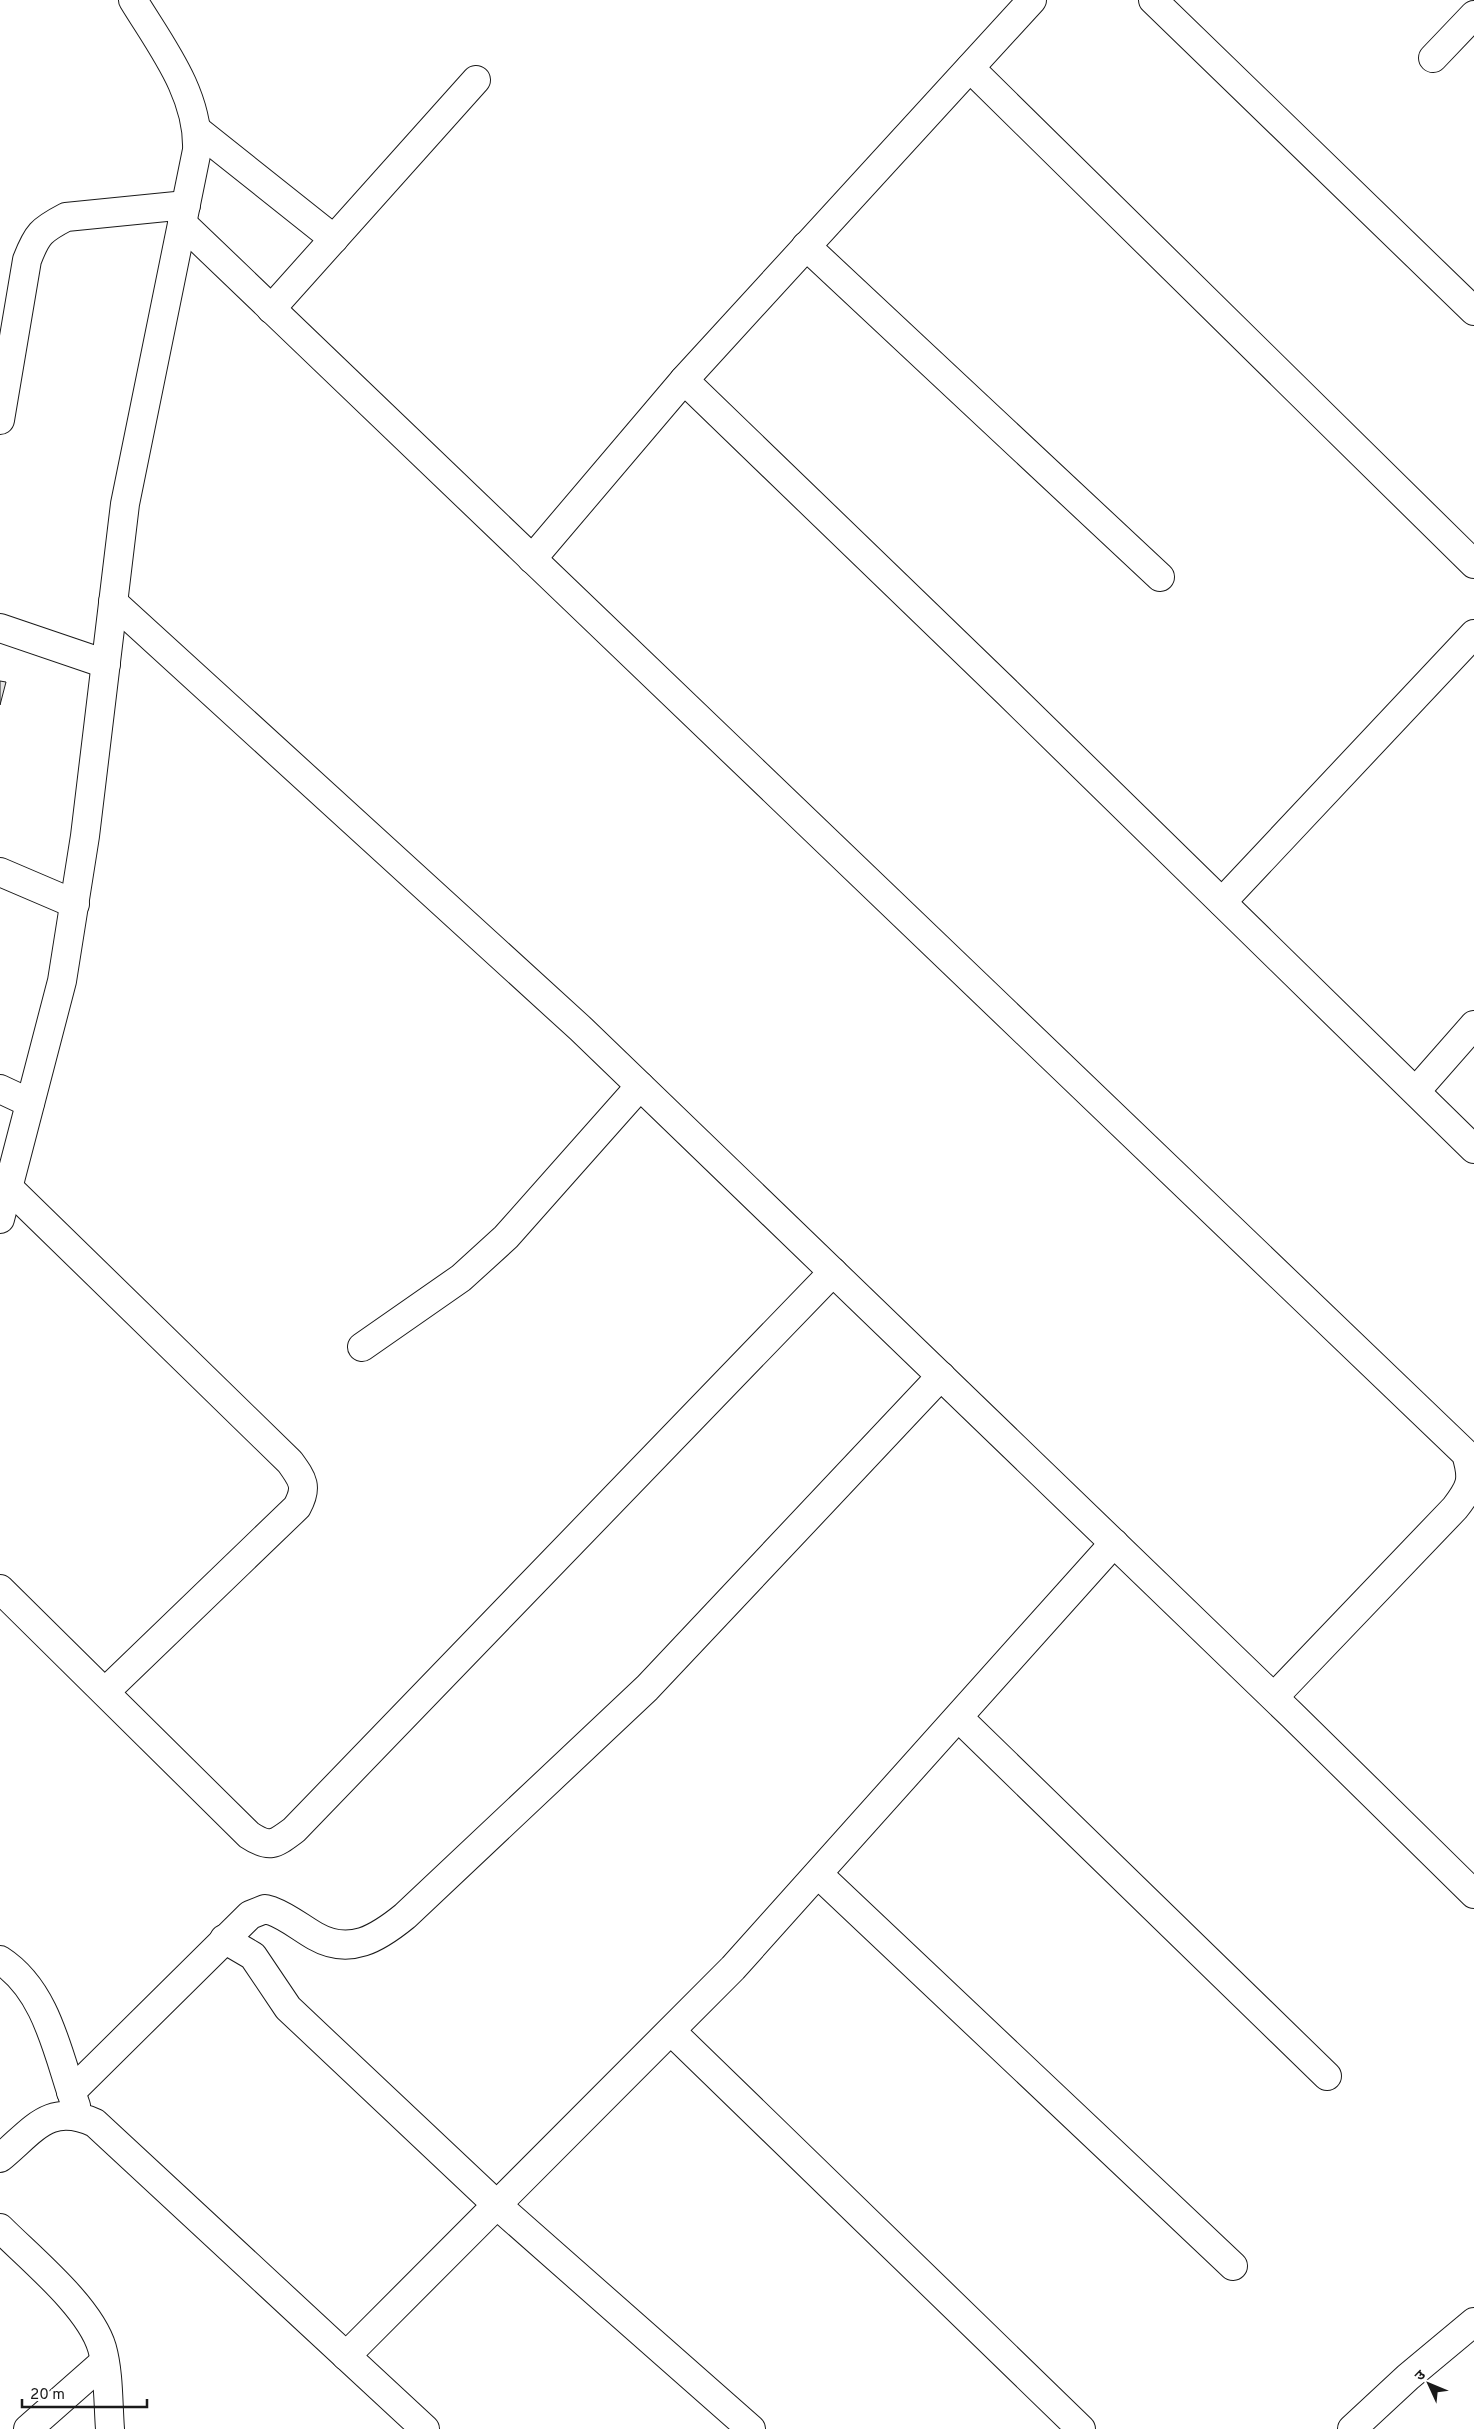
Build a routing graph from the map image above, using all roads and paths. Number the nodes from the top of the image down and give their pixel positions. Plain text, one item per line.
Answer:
1 (134, 0) edge
2 (1032, 0) edge
3 (1153, 0) edge
4 (1474, 15) edge
5 (1433, 58) dead end
6 (970, 68) junction
7 (476, 80) dead end
8 (198, 130) junction
9 (184, 214) junction
10 (334, 239) junction
11 (806, 246) junction
12 (272, 309) junction
13 (1474, 311) edge
14 (684, 380) junction
15 (0, 420) edge
16 (532, 559) junction
17 (1474, 564) edge
18 (1160, 577) dead end
19 (113, 602) junction
20 (0, 628) edge
21 (1474, 634) edge
22 (106, 664) junction
23 (0, 872) edge
24 (1222, 902) junction
25 (75, 904) junction
26 (1474, 1025) edge
27 (640, 1086) junction
28 (0, 1089) edge
29 (1416, 1091) junction
30 (30, 1103) junction
31 (1474, 1148) edge
32 (8, 1187) junction
33 (0, 1219) edge
34 (833, 1272) junction
35 (362, 1347) dead end
36 (940, 1376) junction
37 (1114, 1543) junction
38 (0, 1589) edge
39 (105, 1692) junction
40 (1274, 1697) junction
41 (959, 1718) junction
42 (818, 1874) junction
43 (1474, 1894) edge
44 (224, 1939) junction
45 (0, 1960) edge
46 (671, 2031) junction
47 (1327, 2076) dead end
48 (76, 2104) junction
49 (0, 2158) edge
50 (497, 2205) junction
51 (0, 2228) edge
52 (1233, 2266) dead end
53 (1474, 2322) edge
54 (346, 2356) junction
55 (104, 2362) junction
56 (28, 2429) edge
57 (110, 2429) edge
58 (425, 2429) edge
59 (751, 2429) edge
60 (1081, 2429) edge
61 (1352, 2429) edge

1 - 8 street
2 - 6 street
3 - 13 street
4 - 5 street
6 - 11 street
6 - 17 street
7 - 10 street
8 - 9 street
8 - 10 street
9 - 12 street
9 - 15 street
9 - 19 street
10 - 12 street
11 - 14 street
11 - 18 street
12 - 16 street
14 - 16 street
14 - 24 street
16 - 40 street
19 - 22 street
19 - 27 street
20 - 22 street
21 - 24 street
22 - 25 street
23 - 25 street
24 - 29 street
25 - 30 street
26 - 29 street
27 - 34 street
27 - 35 street
28 - 30 street
29 - 31 street
30 - 32 street
32 - 33 street
32 - 39 street
34 - 36 street
34 - 39 street
36 - 37 street
36 - 44 street
37 - 40 street
37 - 41 street
38 - 39 street
40 - 43 street
41 - 42 street
41 - 47 street
42 - 46 street
42 - 52 street
44 - 48 street
44 - 50 street
45 - 48 street
46 - 50 street
46 - 60 street
48 - 49 street
48 - 54 street
50 - 54 street
50 - 59 street
51 - 55 street
53 - 61 street
54 - 58 street
55 - 56 street
55 - 57 street

